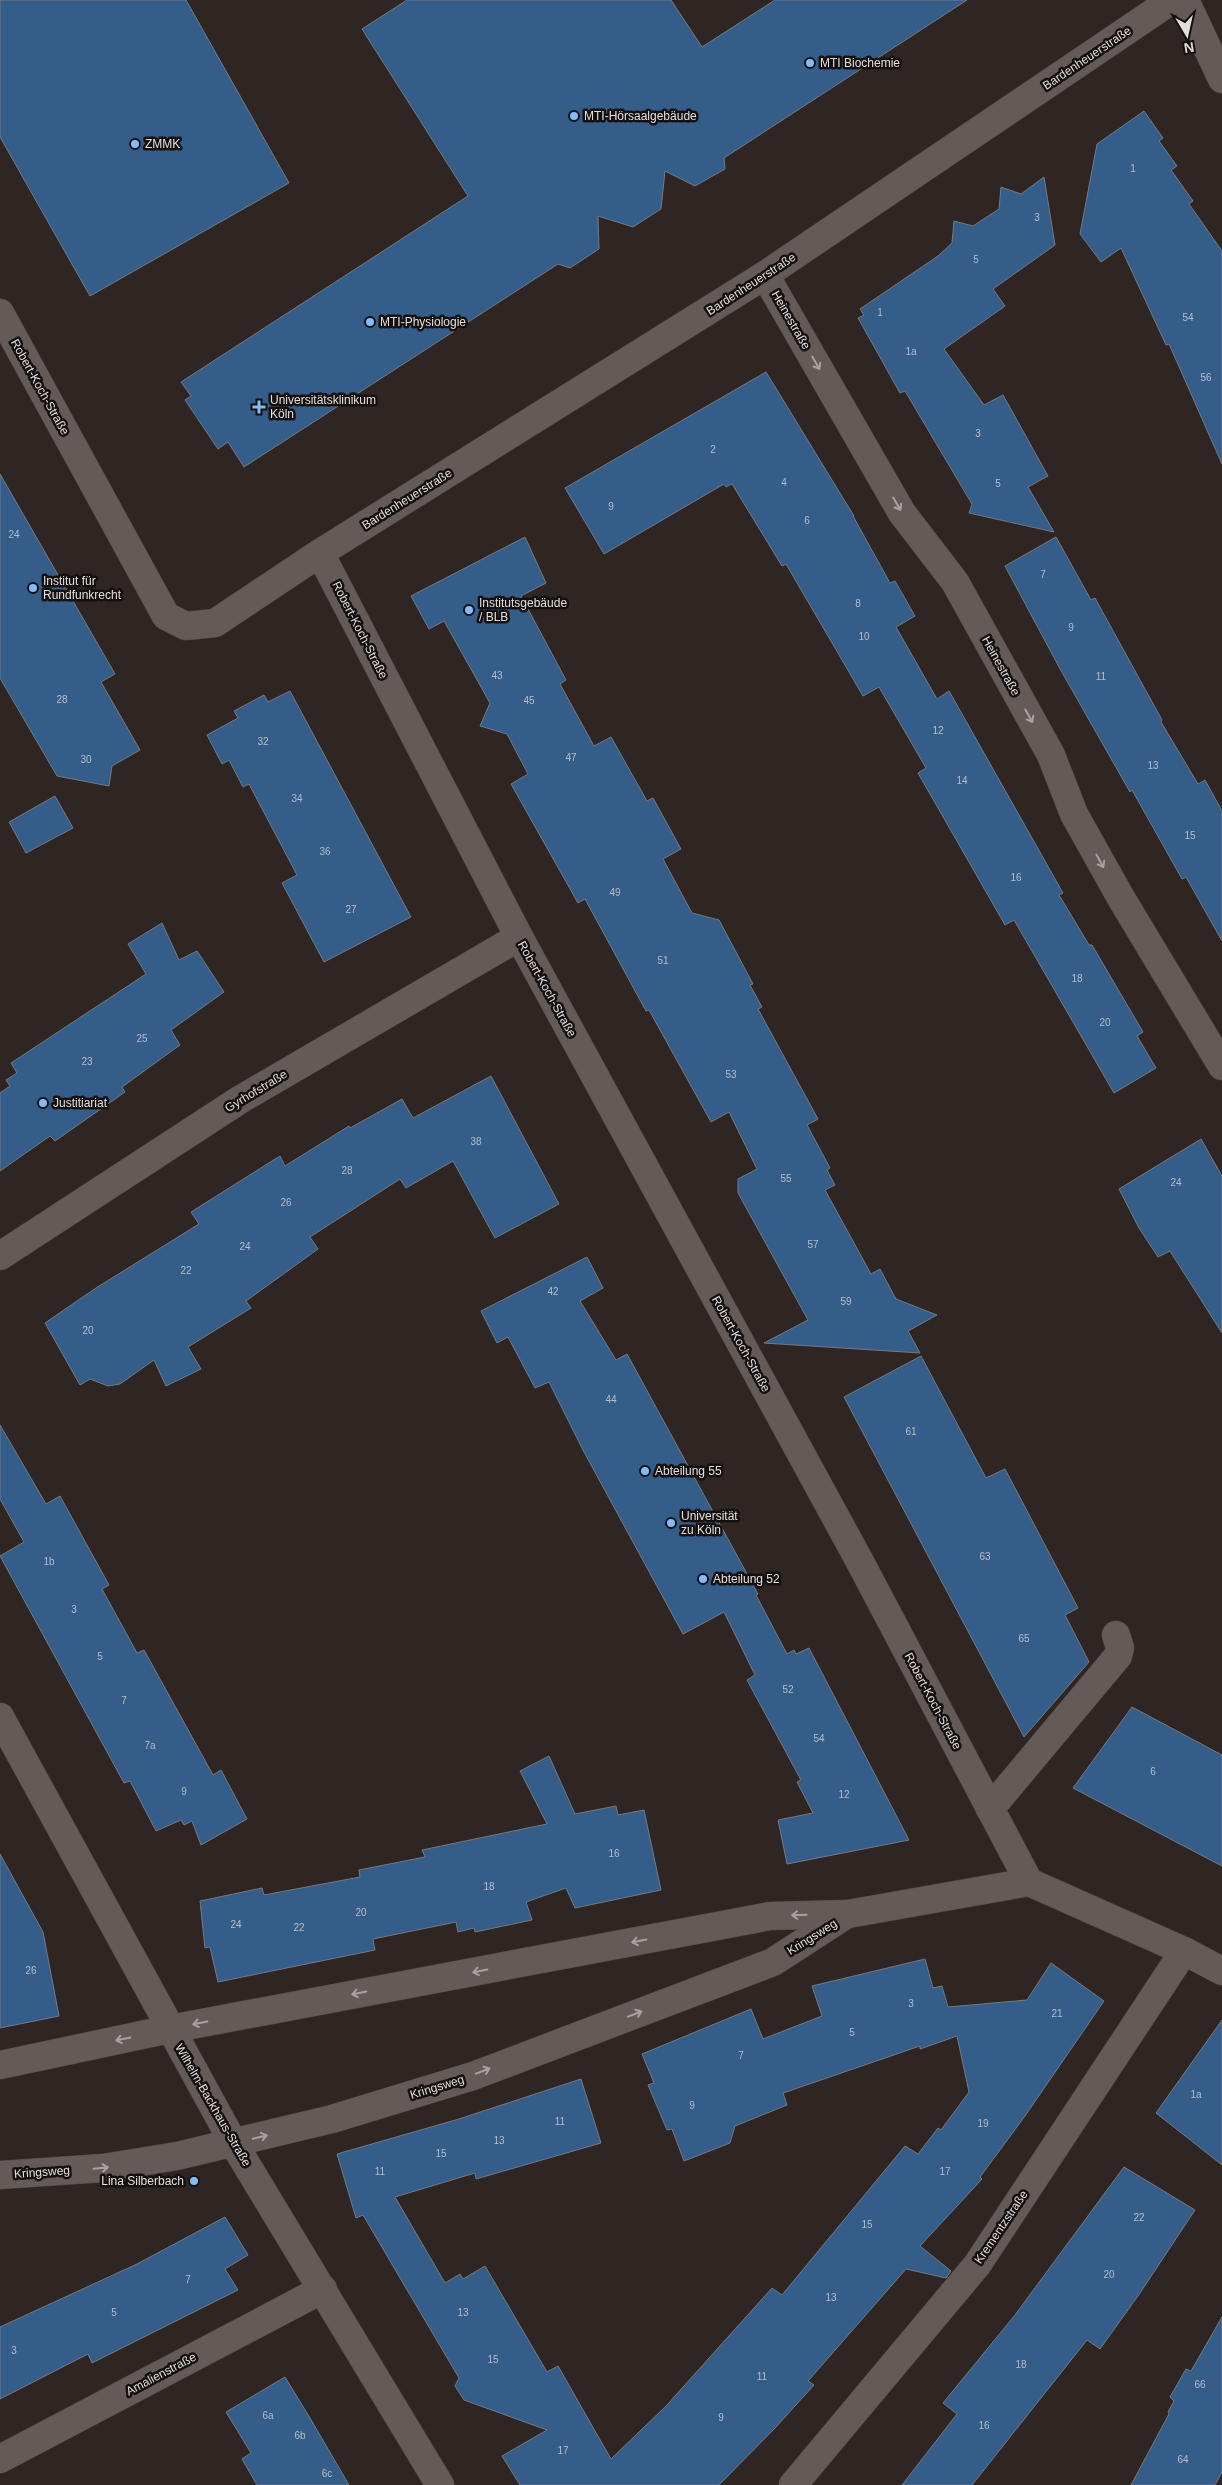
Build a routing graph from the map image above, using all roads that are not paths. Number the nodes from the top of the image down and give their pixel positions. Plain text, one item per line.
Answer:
1 (1172, 0) edge
2 (1185, 0) edge
3 (1222, 79) edge
4 (765, 275) junction
5 (0, 313) edge
6 (320, 553) junction
7 (519, 937) junction
8 (1222, 1066) edge
9 (0, 1256) edge
10 (1116, 1635) dead end
11 (0, 1717) edge
12 (990, 1808) junction
13 (1029, 1882) junction
14 (848, 1914) junction
15 (1184, 1951) junction
16 (1222, 1971) edge
17 (170, 2029) junction
18 (0, 2065) edge
19 (234, 2144) junction
20 (0, 2175) edge
21 (322, 2288) junction
22 (0, 2459) edge
23 (440, 2485) edge
24 (793, 2485) edge

1 - 4 street, Bardenheuerstraße
2 - 3 street
4 - 6 street, Bardenheuerstraße
4 -> 8 street, Heinestraße
5 - 6 street, Robert-Koch-Straße
6 - 7 street, Robert-Koch-Straße
7 - 9 street, Gyrhofstraße
7 - 12 street, Robert-Koch-Straße
10 - 12 street
11 - 17 street, Wilhelm-Backhaus-Straße
12 - 13 street, Robert-Koch-Straße
13 - 14 street, Kringsweg
13 - 15 street
14 -> 17 street, Kringsweg
19 -> 14 street, Kringsweg
15 - 16 street
15 - 24 street, Krementzstraße
17 -> 18 street, Kringsweg
17 - 19 street, Wilhelm-Backhaus-Straße
20 -> 19 street, Kringsweg
19 - 21 street, Wilhelm-Backhaus-Straße
21 - 22 street, Amalienstraße
21 - 23 street, Wilhelm-Backhaus-Straße

